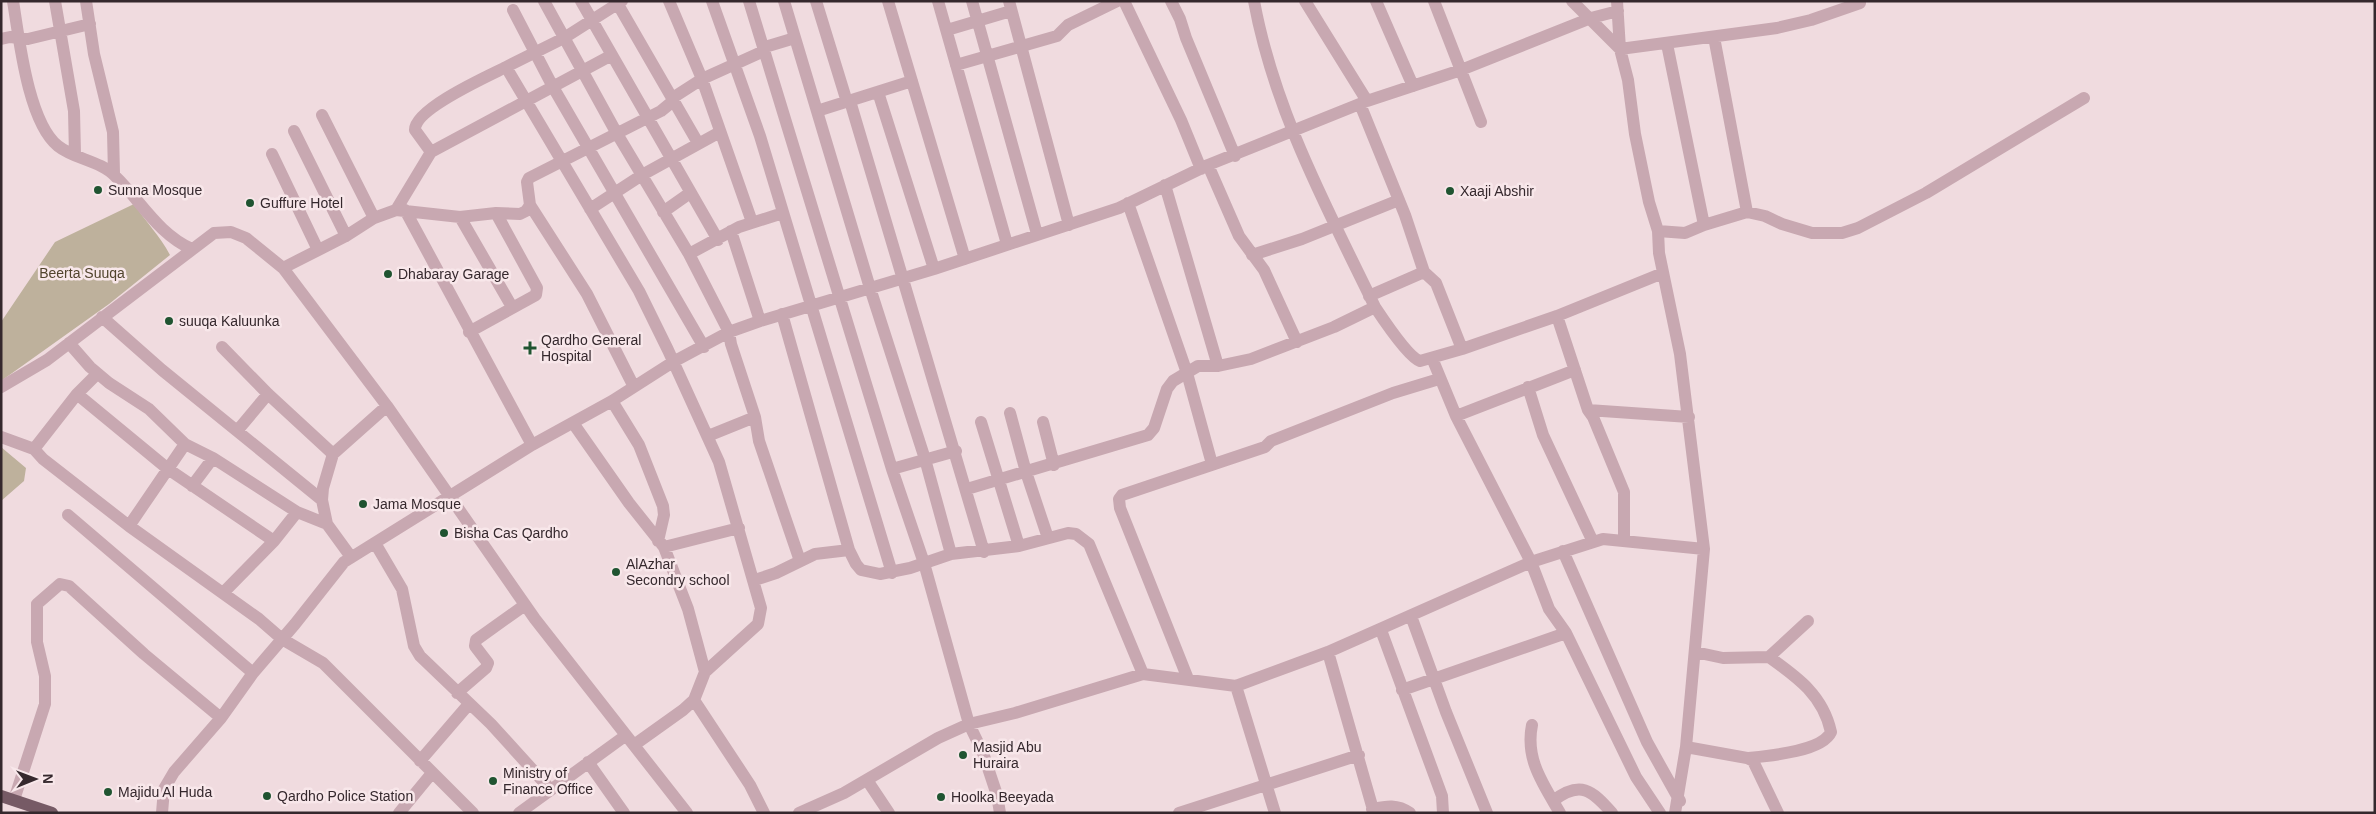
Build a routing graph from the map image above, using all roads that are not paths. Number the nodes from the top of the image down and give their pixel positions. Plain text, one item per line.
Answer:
1 (13, 1) edge
2 (55, 1) edge
3 (86, 1) edge
4 (544, 1) edge
5 (581, 1) edge
6 (669, 1) edge
7 (712, 1) edge
8 (749, 1) edge
9 (784, 1) edge
10 (816, 1) edge
11 (888, 1) edge
12 (938, 1) edge
13 (972, 1) edge
14 (1117, 1) edge
15 (1124, 1) edge
16 (1171, 1) edge
17 (1254, 1) edge
18 (1305, 1) edge
19 (1376, 1) edge
20 (1434, 1) edge
21 (1442, 1) edge
22 (1572, 1) edge
23 (619, 2) edge
24 (1860, 3) dead end
25 (1010, 6) edge
26 (1618, 6) edge
27 (514, 10) dead end
28 (1440, 14) junction
29 (1591, 18) junction
30 (591, 19) junction
31 (977, 20) junction
32 (90, 24) junction
33 (947, 30) junction
34 (60, 32) junction
35 (1714, 37) junction
36 (1, 38) edge
37 (564, 38) junction
38 (795, 38) junction
39 (19, 39) junction
40 (1667, 44) junction
41 (1020, 46) junction
42 (765, 49) junction
43 (1620, 49) junction
44 (534, 54) junction
45 (612, 55) junction
46 (987, 55) junction
47 (735, 64) junction
48 (956, 64) junction
49 (506, 68) junction
50 (1461, 70) junction
51 (583, 72) junction
52 (702, 79) junction
53 (912, 82) junction
54 (1412, 86) junction
55 (553, 87) junction
56 (878, 92) junction
57 (674, 97) junction
58 (2084, 98) dead end
59 (849, 101) junction
60 (1364, 102) junction
61 (527, 103) junction
62 (817, 111) junction
63 (322, 115) dead end
64 (647, 118) junction
65 (1481, 122) dead end
66 (294, 131) dead end
67 (616, 132) junction
68 (720, 132) junction
69 (1292, 132) junction
70 (698, 143) junction
71 (589, 147) junction
72 (431, 152) junction
73 (272, 154) dead end
74 (74, 156) junction
75 (1235, 156) junction
76 (670, 159) junction
77 (562, 161) junction
78 (1205, 167) junction
79 (114, 174) junction
80 (642, 176) junction
81 (1165, 185) junction
82 (616, 193) junction
83 (690, 193) junction
84 (1399, 200) junction
85 (1128, 203) junction
86 (530, 205) junction
87 (590, 209) junction
88 (401, 210) junction
89 (663, 212) junction
90 (1747, 212) junction
91 (496, 213) junction
92 (783, 213) junction
93 (460, 217) junction
94 (374, 218) junction
95 (752, 222) junction
96 (1069, 225) junction
97 (1335, 225) junction
98 (1704, 225) junction
99 (1658, 230) junction
100 (732, 232) junction
101 (1037, 234) junction
102 (346, 236) junction
103 (718, 240) junction
104 (1007, 244) junction
105 (192, 249) junction
106 (318, 250) junction
107 (689, 254) junction
108 (1252, 255) junction
109 (965, 259) junction
110 (283, 268) junction
111 (934, 270) junction
112 (1424, 272) junction
113 (1663, 274) junction
114 (902, 279) junction
115 (870, 288) junction
116 (840, 298) junction
117 (1372, 301) junction
118 (810, 306) junction
119 (512, 307) junction
120 (782, 314) junction
121 (1557, 316) junction
122 (102, 317) junction
123 (760, 321) junction
124 (469, 332) junction
125 (729, 332) junction
126 (1297, 342) junction
127 (69, 343) junction
128 (222, 346) dead end
129 (704, 347) junction
130 (1462, 349) junction
131 (1432, 358) junction
132 (673, 362) junction
133 (1218, 366) junction
134 (1575, 370) junction
135 (1187, 373) junction
136 (98, 374) junction
137 (1439, 379) junction
138 (1, 387) edge
139 (634, 387) junction
140 (1528, 387) junction
141 (76, 394) junction
142 (268, 394) junction
143 (612, 401) junction
144 (387, 406) junction
145 (1588, 410) junction
146 (1010, 412) dead end
147 (1456, 416) junction
148 (755, 417) junction
149 (1689, 417) junction
150 (981, 422) dead end
151 (1043, 422) dead end
152 (572, 423) junction
153 (237, 431) junction
154 (708, 436) junction
155 (1, 437) edge
156 (185, 444) junction
157 (532, 445) junction
158 (34, 449) junction
159 (956, 451) junction
160 (333, 454) junction
161 (213, 458) junction
162 (925, 459) junction
163 (1212, 464) junction
164 (1054, 465) junction
165 (168, 469) junction
166 (892, 469) junction
167 (1026, 472) junction
168 (999, 480) junction
169 (192, 486) junction
170 (967, 489) junction
171 (450, 498) junction
172 (322, 500) junction
173 (297, 512) junction
174 (68, 515) dead end
175 (327, 524) junction
176 (129, 526) junction
177 (739, 528) junction
178 (1048, 538) junction
179 (274, 540) junction
180 (1624, 541) junction
181 (1594, 542) junction
182 (375, 543) junction
183 (661, 544) junction
184 (1019, 546) junction
185 (1704, 549) junction
186 (849, 550) junction
187 (1564, 551) junction
188 (984, 552) junction
189 (951, 554) junction
190 (351, 557) junction
191 (800, 561) junction
192 (924, 562) junction
193 (1531, 562) junction
194 (892, 573) junction
195 (754, 580) junction
196 (222, 593) junction
197 (525, 606) junction
198 (1411, 616) junction
199 (1808, 621) dead end
200 (1380, 630) junction
201 (1566, 633) junction
202 (282, 639) junction
203 (1328, 652) junction
204 (1695, 652) junction
205 (1769, 657) junction
206 (253, 672) junction
207 (705, 672) junction
208 (1143, 674) junction
209 (1435, 678) junction
210 (1188, 679) junction
211 (1236, 686) junction
212 (1402, 690) junction
213 (458, 693) junction
214 (694, 700) junction
215 (469, 704) junction
216 (221, 718) junction
217 (969, 724) junction
218 (1532, 725) dead end
219 (629, 740) junction
220 (1686, 747) junction
221 (1359, 755) junction
222 (1748, 758) junction
223 (420, 760) junction
224 (588, 762) junction
225 (432, 773) junction
226 (867, 780) junction
227 (1267, 784) junction
228 (550, 789) junction
229 (8, 798) edge
230 (1679, 799) junction
231 (1556, 807) edge
232 (1373, 811) edge
233 (44, 812) edge
234 (162, 813) edge
235 (399, 813) edge
236 (473, 813) edge
237 (519, 813) edge
238 (624, 813) edge
239 (687, 813) edge
240 (764, 813) edge
241 (799, 813) edge
242 (889, 813) edge
243 (1000, 813) edge
244 (1179, 813) edge
245 (1275, 813) edge
246 (1410, 813) edge
247 (1443, 813) edge
248 (1487, 813) edge
249 (1612, 813) edge
250 (1660, 813) edge
251 (1675, 813) edge
252 (1684, 813) edge
253 (1778, 813) edge

1 - 39 street
2 - 34 street
3 - 32 street
4 - 37 street
5 - 30 street
6 - 52 street
7 - 47 street
8 - 42 street
9 - 38 street
10 - 59 street
11 - 53 street
12 - 33 street
13 - 31 street
14 - 41 street
15 - 78 street
16 - 75 street
17 - 69 street
18 - 60 street
19 - 54 street
20 - 28 street
21 - 28 street
22 - 29 street
23 - 30 street
23 - 57 street
24 - 35 street
25 - 31 street
25 - 41 street
26 - 29 street
26 - 43 street
27 - 44 street
28 - 50 street
29 - 43 street
29 - 50 street
30 - 37 street
30 - 45 street
31 - 33 street
31 - 46 street
32 - 34 street
32 - 79 street
33 - 48 street
34 - 39 street
34 - 74 street
35 - 40 street
35 - 90 street
36 - 39 street
37 - 44 street
37 - 51 street
38 - 42 street
38 - 62 street
39 - 74 street
40 - 43 street
40 - 98 street
41 - 46 street
41 - 96 street
42 - 47 street
42 - 116 street
43 - 99 street
44 - 49 street
44 - 55 street
45 - 51 street
45 - 64 street
46 - 48 street
46 - 101 street
47 - 52 street
47 - 92 street
48 - 104 street
49 - 61 street
49 - 72 street
50 - 54 street
50 - 65 street
51 - 55 street
51 - 67 street
52 - 57 street
52 - 68 street
53 - 56 street
53 - 109 street
54 - 60 street
55 - 61 street
55 - 71 street
56 - 59 street
56 - 111 street
57 - 64 street
57 - 70 street
58 - 90 street
59 - 62 street
59 - 114 street
60 - 69 street
60 - 84 street
61 - 72 street
61 - 77 street
62 - 115 street
63 - 94 street
64 - 67 street
64 - 76 street
66 - 102 street
67 - 71 street
67 - 80 street
68 - 70 street
68 - 95 street
69 - 75 street
69 - 97 street
70 - 76 street
71 - 77 street
71 - 82 street
72 - 88 street
73 - 106 street
74 - 79 street
75 - 78 street
76 - 80 street
76 - 83 street
77 - 86 street
77 - 87 street
78 - 81 street
78 - 108 street
79 - 105 street
80 - 82 street
80 - 89 street
81 - 85 street
81 - 133 street
82 - 87 street
82 - 129 street
83 - 89 street
83 - 103 street
84 - 97 street
84 - 112 street
85 - 96 street
85 - 135 street
86 - 91 street
86 - 139 street
87 - 132 street
88 - 93 street
88 - 94 street
88 - 124 street
89 - 107 street
90 - 98 street
91 - 93 street
91 - 119 street
92 - 95 street
92 - 118 street
93 - 119 street
94 - 102 street
95 - 100 street
96 - 101 street
97 - 108 street
97 - 117 street
98 - 99 street
99 - 113 street
100 - 103 street
100 - 123 street
101 - 104 street
102 - 106 street
103 - 107 street
104 - 109 street
105 - 110 street
105 - 122 street
106 - 110 street
107 - 125 street
108 - 126 street
109 - 111 street
110 - 144 street
111 - 114 street
112 - 117 street
112 - 130 street
113 - 121 street
113 - 149 street
114 - 115 street
114 - 159 street
115 - 116 street
115 - 162 street
116 - 118 street
116 - 166 street
117 - 126 street
117 - 131 street
118 - 120 street
118 - 194 street
119 - 124 street
120 - 123 street
120 - 186 street
121 - 130 street
121 - 134 street
122 - 127 street
122 - 153 street
123 - 125 street
124 - 157 street
125 - 129 street
125 - 148 street
126 - 133 street
127 - 136 street
127 - 138 street
128 - 142 street
129 - 132 street
130 - 131 street
131 - 137 street
132 - 139 street
132 - 154 street
133 - 135 street
134 - 140 street
134 - 145 street
135 - 163 street
135 - 164 street
136 - 141 street
136 - 156 street
137 - 147 street
137 - 163 street
139 - 143 street
140 - 147 street
140 - 181 street
141 - 158 street
141 - 165 street
142 - 153 street
142 - 160 street
143 - 152 street
143 - 183 street
144 - 160 street
144 - 171 street
145 - 149 street
145 - 180 street
146 - 167 street
147 - 193 street
148 - 154 street
148 - 191 street
149 - 185 street
150 - 168 street
151 - 164 street
152 - 157 street
152 - 183 street
153 - 172 street
154 - 177 street
155 - 158 street
156 - 161 street
156 - 165 street
157 - 171 street
158 - 176 street
159 - 162 street
159 - 170 street
160 - 172 street
161 - 169 street
161 - 173 street
162 - 166 street
162 - 189 street
163 - 210 street
164 - 167 street
165 - 169 street
165 - 176 street
166 - 192 street
167 - 168 street
167 - 178 street
168 - 170 street
168 - 184 street
169 - 179 street
170 - 188 street
171 - 182 street
171 - 197 street
172 - 175 street
173 - 175 street
173 - 179 street
174 - 206 street
175 - 190 street
176 - 196 street
177 - 183 street
177 - 195 street
178 - 184 street
178 - 208 street
179 - 196 street
180 - 181 street
180 - 185 street
181 - 187 street
182 - 190 street
182 - 213 street
183 - 207 street
184 - 188 street
185 - 204 street
186 - 191 street
186 - 194 street
187 - 193 street
187 - 230 street
188 - 189 street
189 - 192 street
190 - 202 street
191 - 195 street
192 - 194 street
192 - 217 street
193 - 198 street
193 - 201 street
195 - 207 street
196 - 202 street
197 - 213 street
197 - 219 street
198 - 200 street
198 - 209 street
199 - 205 street
200 - 203 street
200 - 212 street
201 - 209 street
201 - 250 street
202 - 206 street
202 - 223 street
203 - 211 street
203 - 221 street
204 - 205 street
204 - 220 street
205 - 222 street
206 - 216 street
207 - 214 street
208 - 210 street
208 - 217 street
209 - 212 street
209 - 248 street
210 - 211 street
211 - 227 street
212 - 247 street
213 - 215 street
214 - 219 street
214 - 240 street
215 - 223 street
215 - 228 street
216 - 229 street
216 - 234 street
217 - 226 street
217 - 243 street
218 - 231 street
219 - 224 street
219 - 239 street
220 - 222 street
220 - 230 street
221 - 227 street
221 - 232 street
222 - 253 street
223 - 225 street
224 - 228 street
224 - 238 street
225 - 235 street
225 - 236 street
226 - 241 street
226 - 242 street
227 - 244 street
227 - 245 street
228 - 237 street
229 - 233 main road
230 - 251 street
230 - 252 street
231 - 249 street
232 - 246 street

